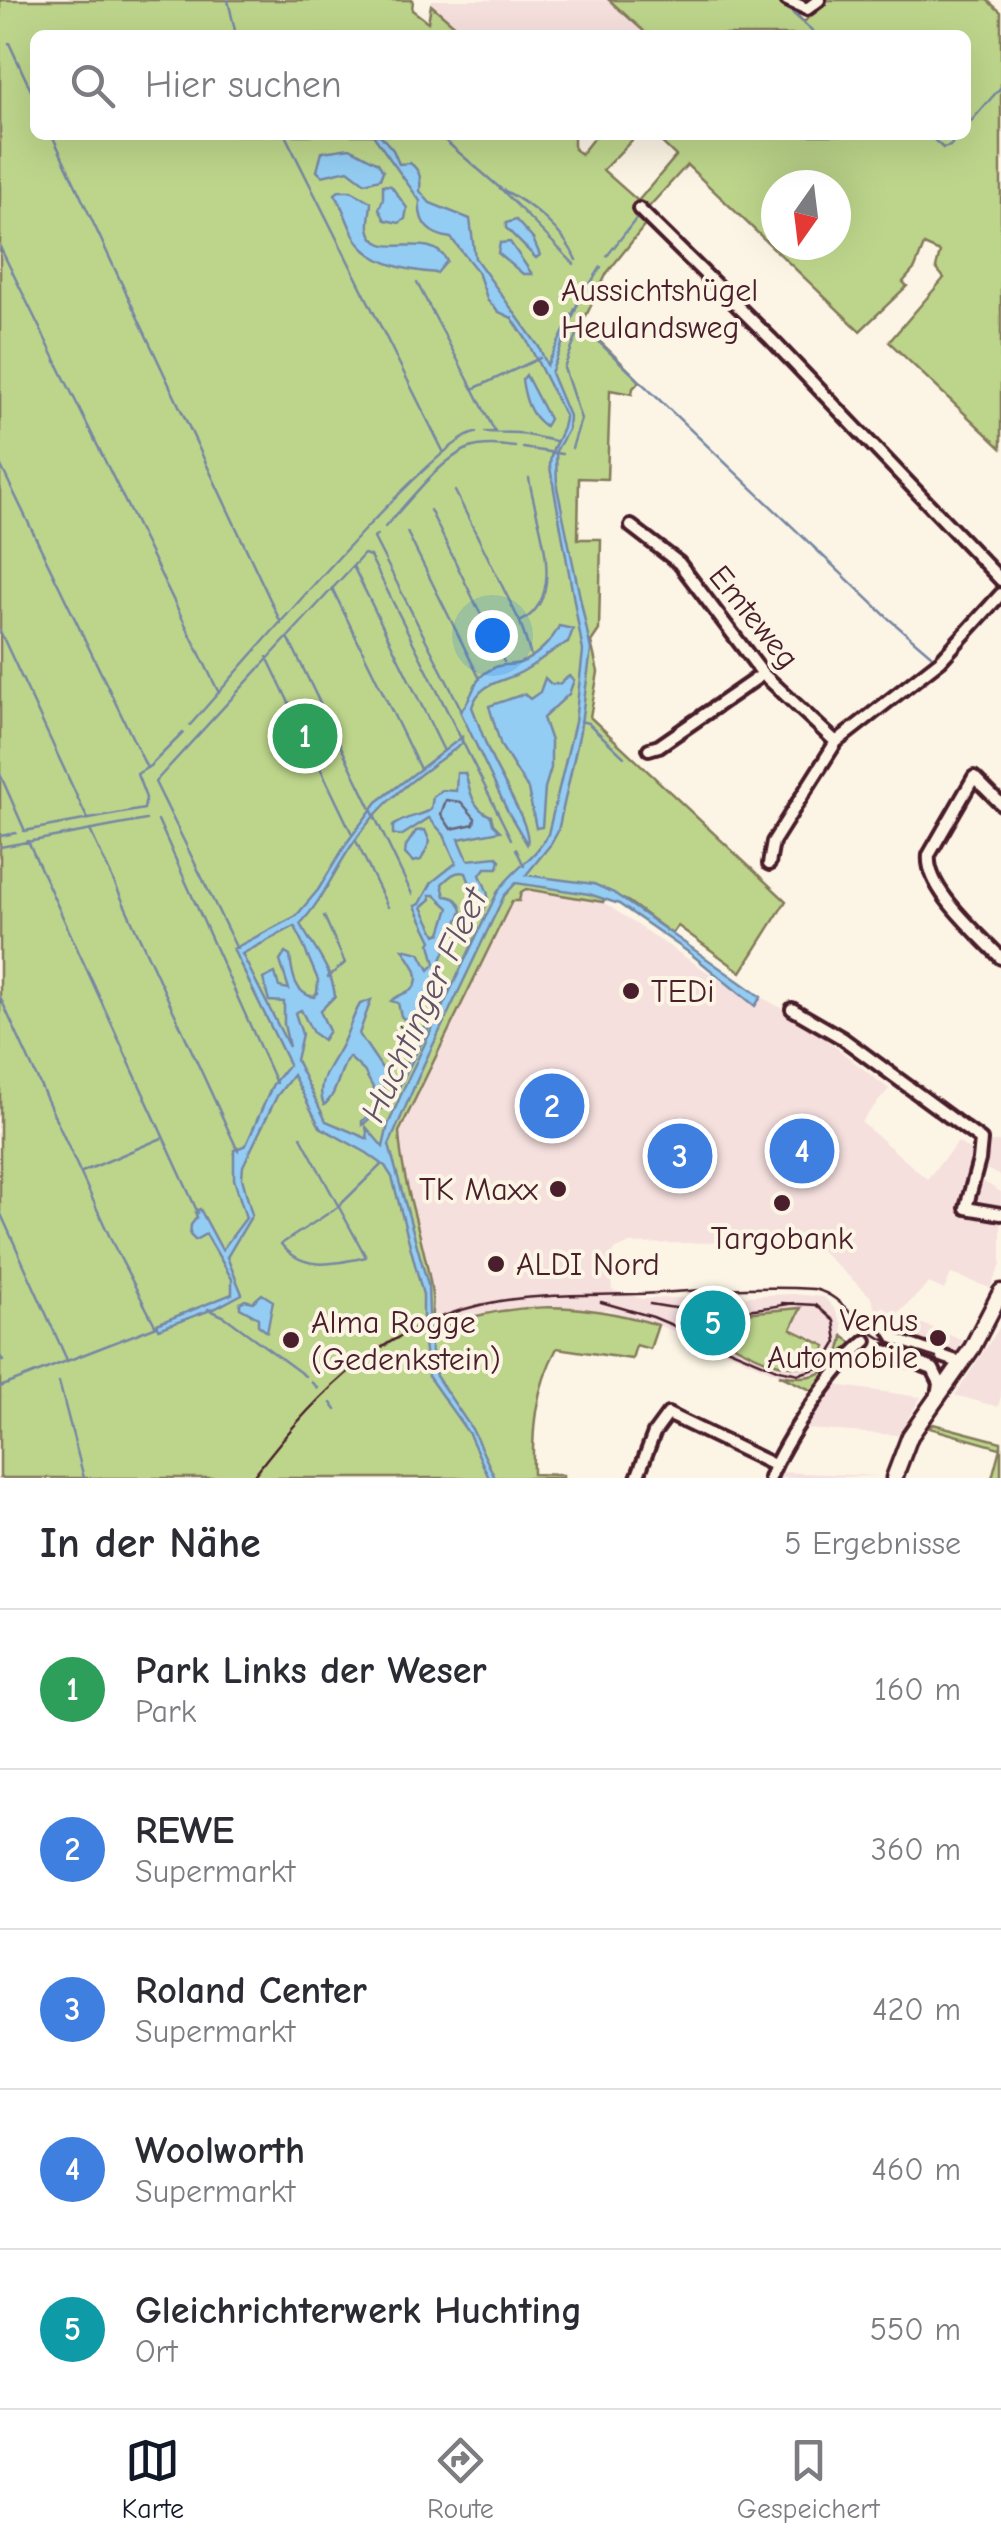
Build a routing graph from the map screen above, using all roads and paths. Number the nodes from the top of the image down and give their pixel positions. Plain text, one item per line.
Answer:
1 (787, 0) edge
2 (819, 0) edge
3 (639, 209) dead end
4 (631, 526) dead end
5 (1001, 580) edge
6 (1001, 594) edge
7 (764, 674) junction
8 (836, 742) junction
9 (649, 749) dead end
10 (1001, 804) edge
11 (769, 864) dead end
12 (1001, 958) edge
13 (792, 1009) dead end
14 (1001, 1214) edge
15 (1001, 1292) edge
16 (884, 1322) dead end
17 (866, 1341) dead end
18 (885, 1352) dead end
19 (962, 1363) junction
20 (939, 1392) junction
21 (774, 1465) junction
22 (636, 1478) edge
23 (770, 1478) edge
24 (894, 1478) edge

1 - 2 street
3 - 5 street
4 - 7 street, Emteweg
6 - 8 street
7 - 8 street, Emteweg
7 - 9 street
8 - 11 street
10 - 12 street
13 - 14 street
15 - 19 main road
16 - 19 street
17 - 21 street
18 - 20 street
19 - 20 main road
20 - 24 main road
21 - 22 street
21 - 23 street

